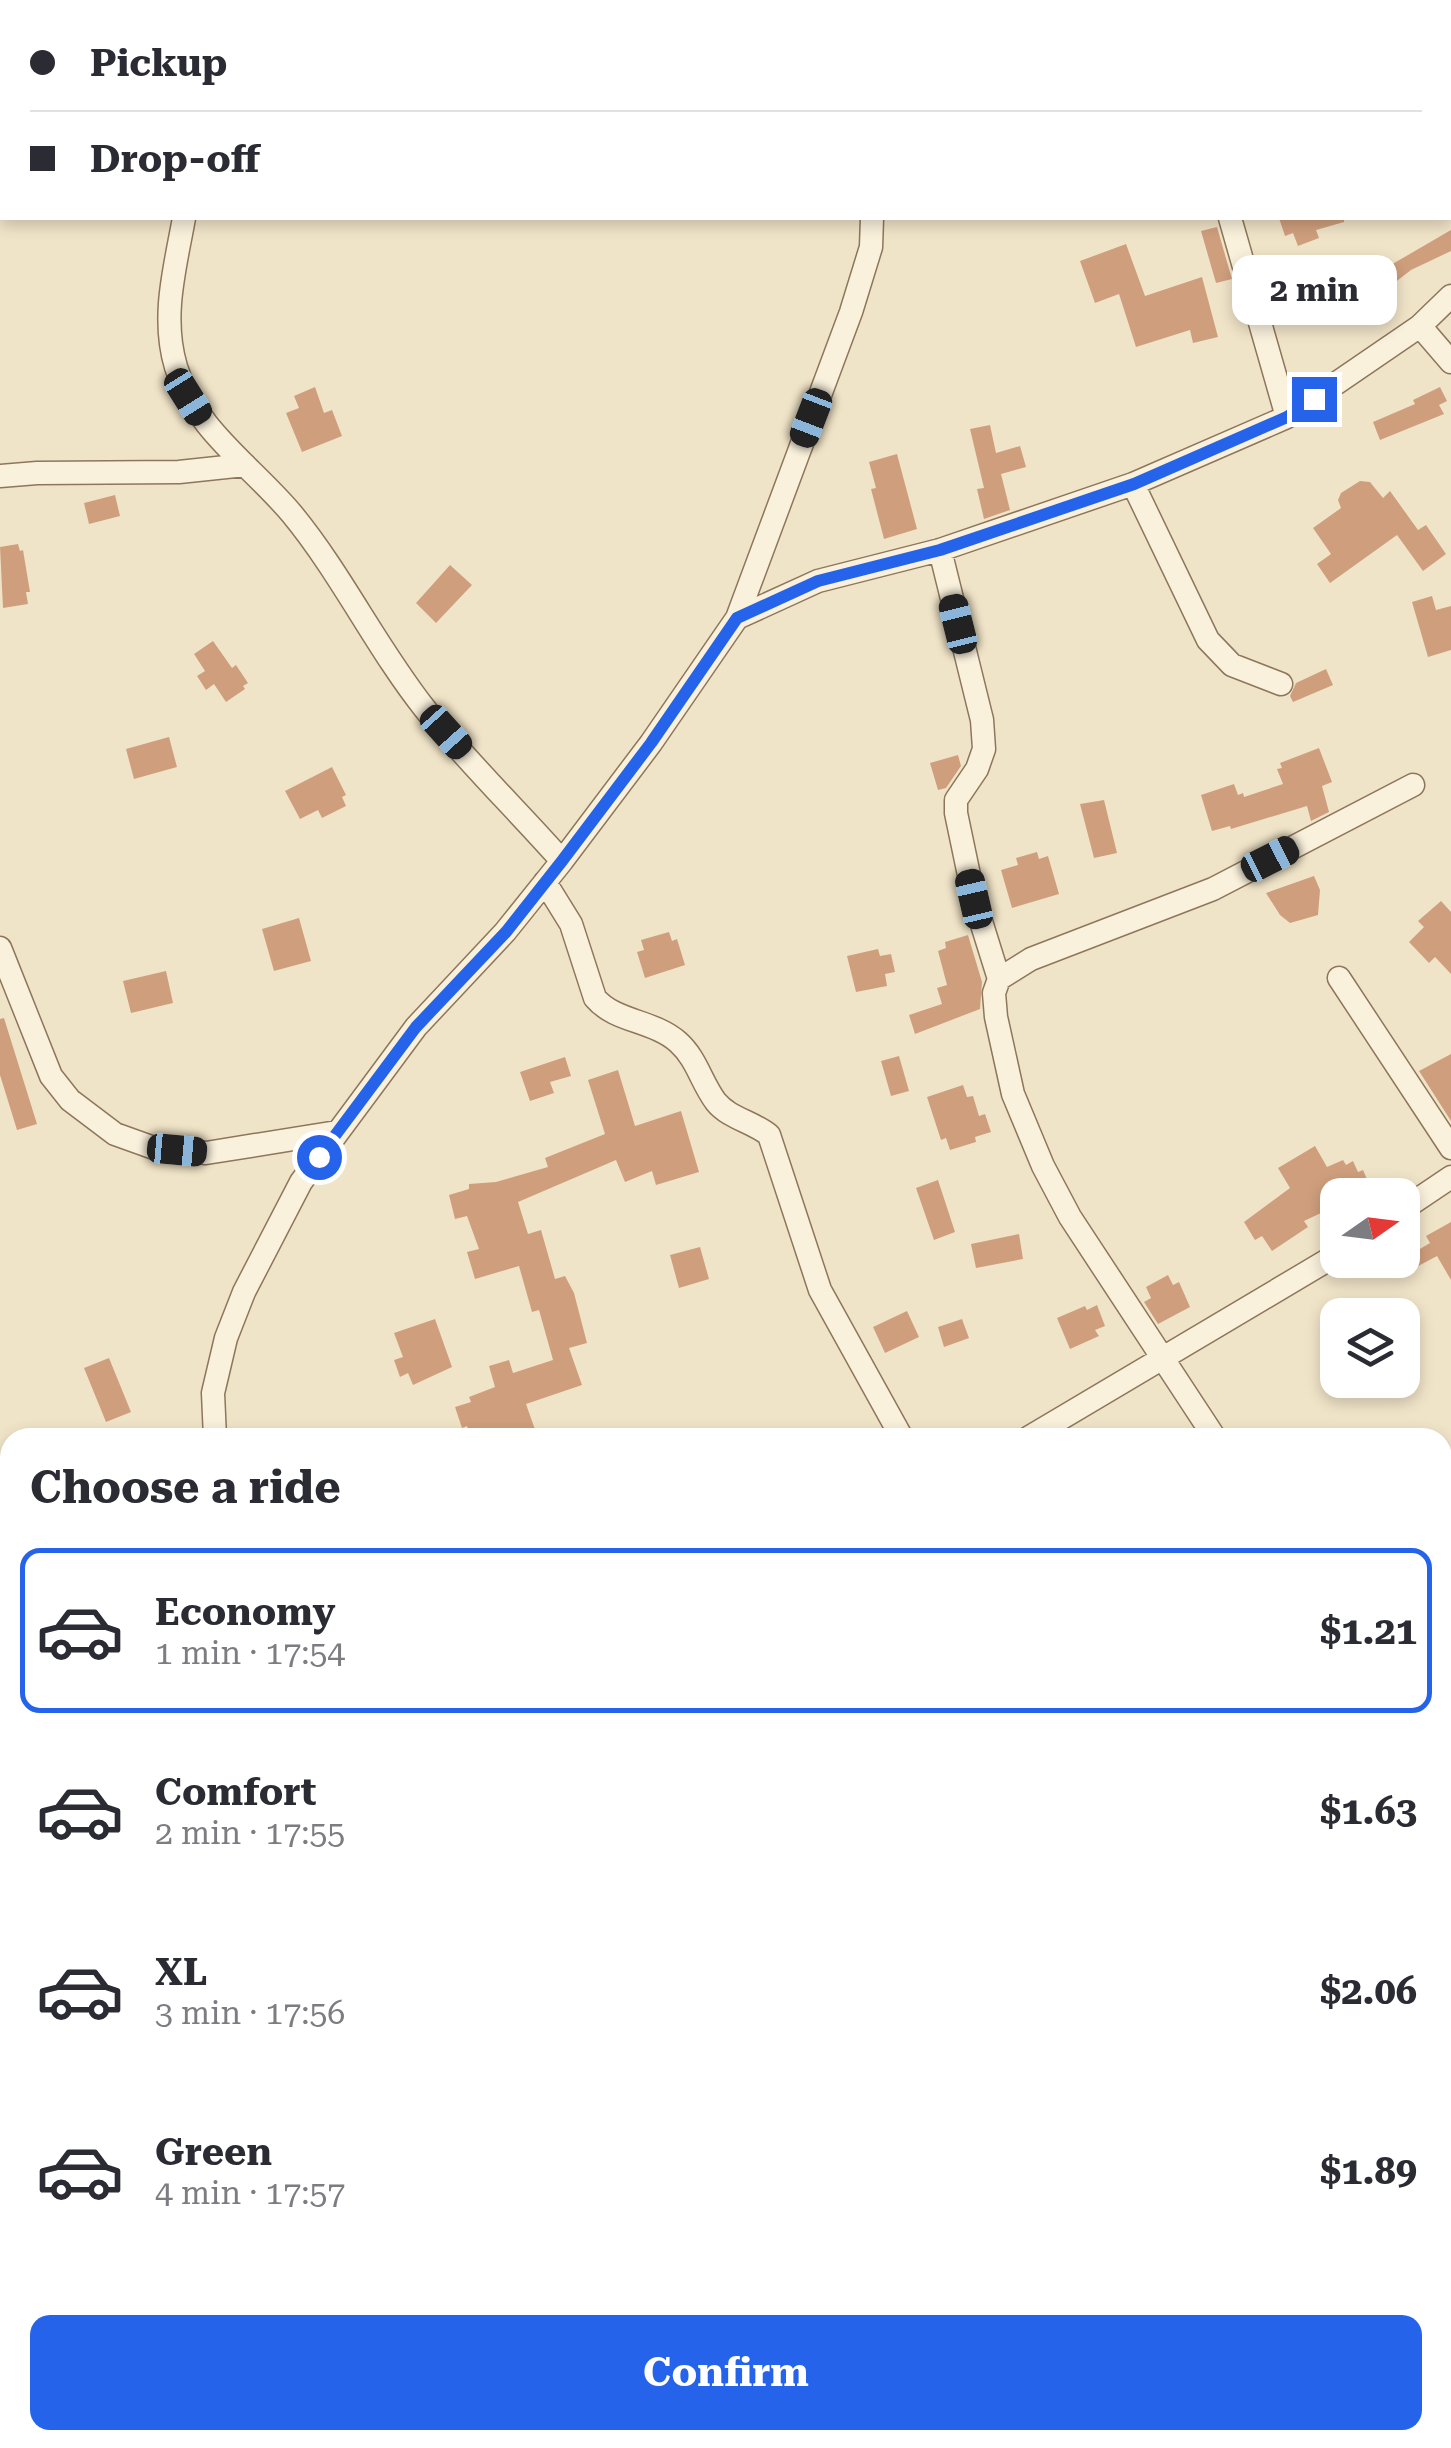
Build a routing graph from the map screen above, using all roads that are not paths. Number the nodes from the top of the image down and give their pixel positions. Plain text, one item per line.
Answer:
1 (184, 220) edge
2 (872, 220) edge
3 (1231, 220) edge
4 (1451, 296) edge
5 (1420, 326) junction
6 (1451, 362) edge
7 (1287, 417) junction
8 (245, 465) junction
9 (0, 476) edge
10 (1134, 484) junction
11 (940, 550) junction
12 (737, 618) junction
13 (1281, 684) dead end
14 (1413, 786) dead end
15 (562, 861) junction
16 (545, 882) junction
17 (0, 948) edge
18 (1339, 978) dead end
19 (999, 979) junction
20 (337, 1132) junction
21 (1451, 1148) edge
22 (1451, 1177) edge
23 (1420, 1198) edge
24 (1320, 1264) edge
25 (1164, 1355) junction
26 (215, 1428) edge
27 (896, 1428) edge
28 (1044, 1428) edge
29 (1209, 1428) edge

1 - 8 street
2 - 12 street
3 - 7 street
4 - 5 street
5 - 6 street
5 - 7 street
7 - 10 street
8 - 9 street
8 - 15 street
10 - 11 street
10 - 13 street
11 - 12 street
11 - 19 street
12 - 15 street
14 - 19 street
15 - 16 street
16 - 20 street
16 - 27 street
17 - 20 street
18 - 21 street
19 - 25 street
20 - 26 street
22 - 23 street
24 - 25 street
25 - 28 street
25 - 29 street

